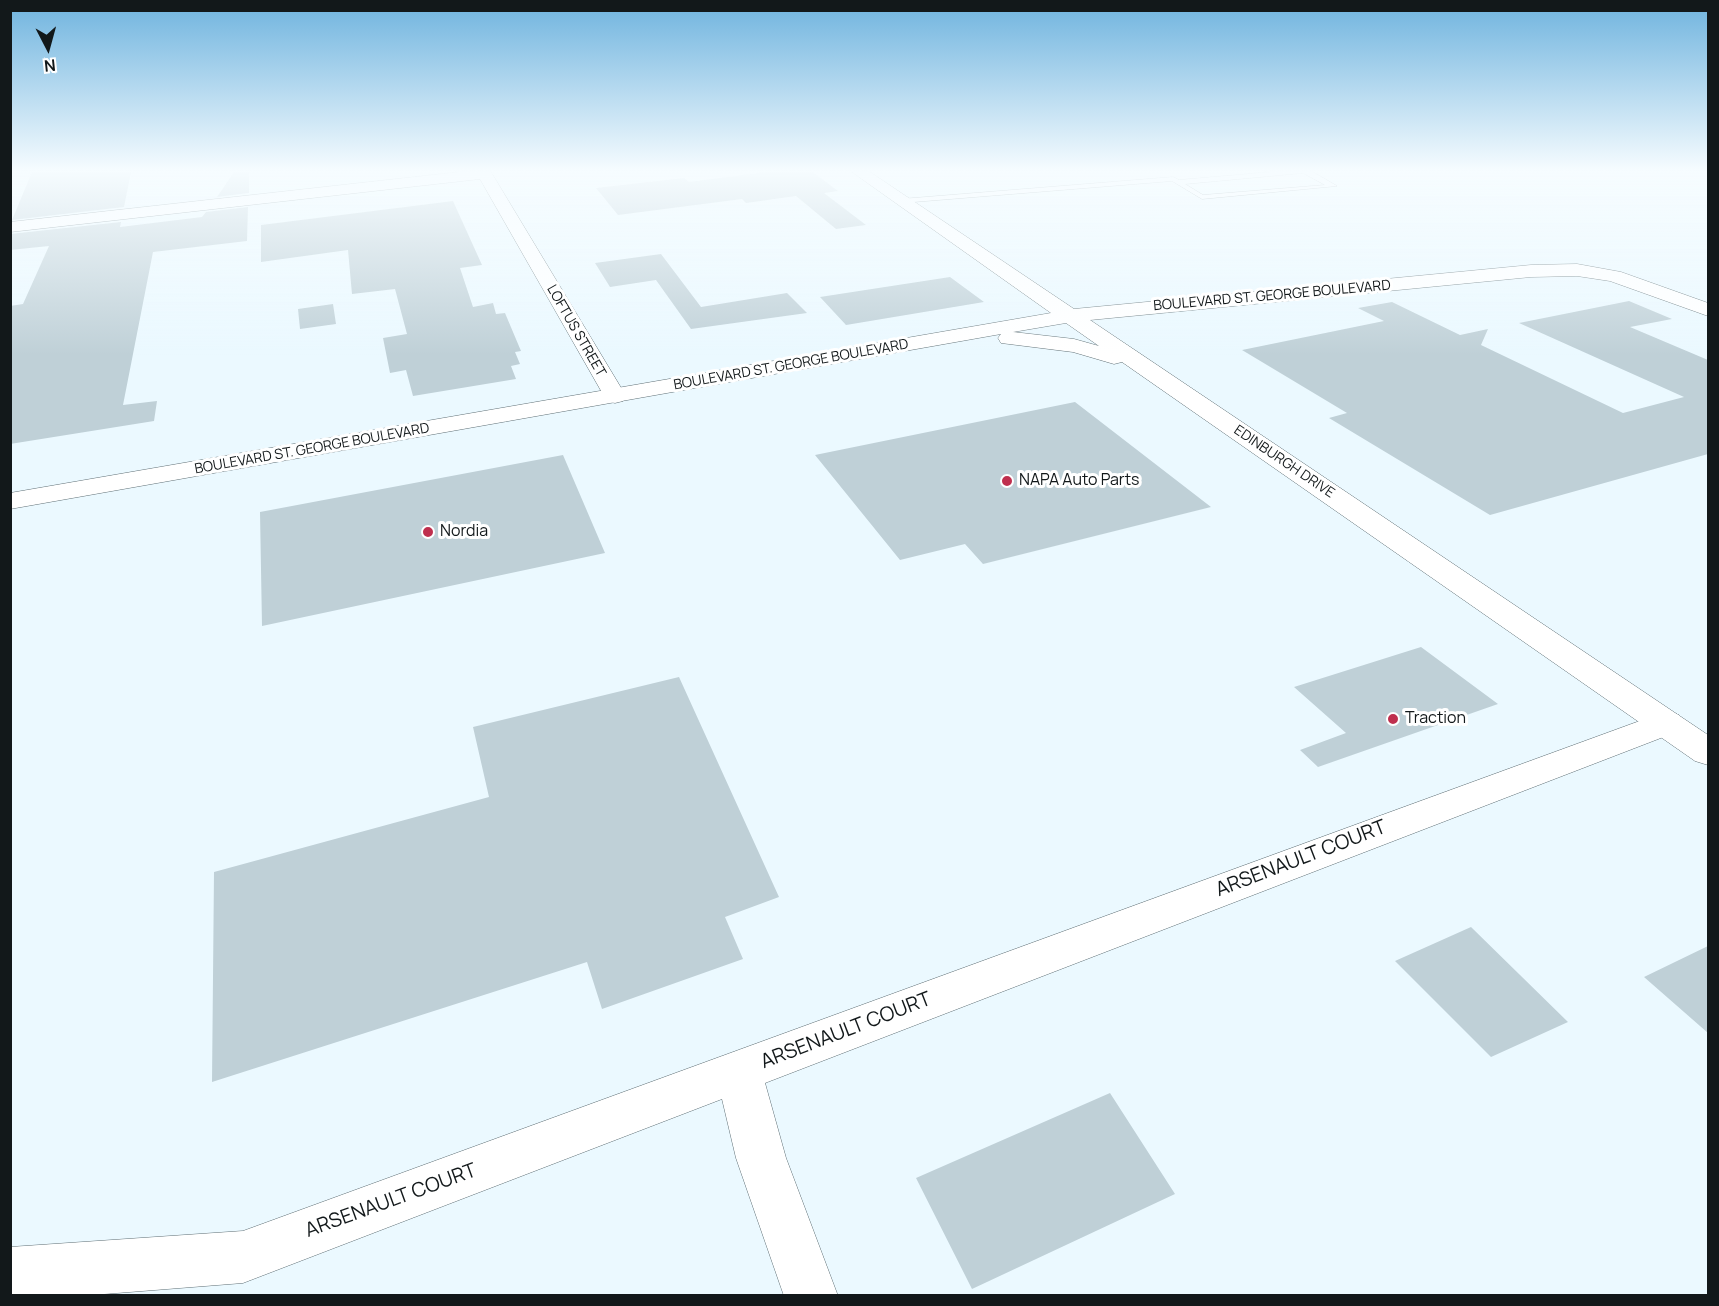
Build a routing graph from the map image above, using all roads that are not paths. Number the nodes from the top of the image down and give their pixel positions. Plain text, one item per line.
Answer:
1 (518, 233) edge
2 (948, 233) edge
3 (1708, 310) edge
4 (1069, 316) junction
5 (935, 340) junction
6 (1160, 378) junction
7 (615, 396) junction
8 (10, 501) edge
9 (1668, 723) junction
10 (1708, 752) edge
11 (739, 1071) junction
12 (10, 1274) edge
13 (812, 1296) edge

1 - 7 street, LOFTUS STREET
2 - 4 street, EDINBURGH DRIVE
3 - 4 street, BOULEVARD ST. GEORGE BOULEVARD
4 - 5 street, BOULEVARD ST. GEORGE BOULEVARD
4 - 6 street, EDINBURGH DRIVE
5 - 6 street
5 - 7 street, BOULEVARD ST. GEORGE BOULEVARD
6 - 9 street, EDINBURGH DRIVE
7 - 8 street, BOULEVARD ST. GEORGE BOULEVARD
9 - 10 street, EDINBURGH DRIVE
9 - 11 street, ARSENAULT COURT
11 - 12 street, ARSENAULT COURT
11 - 13 street

